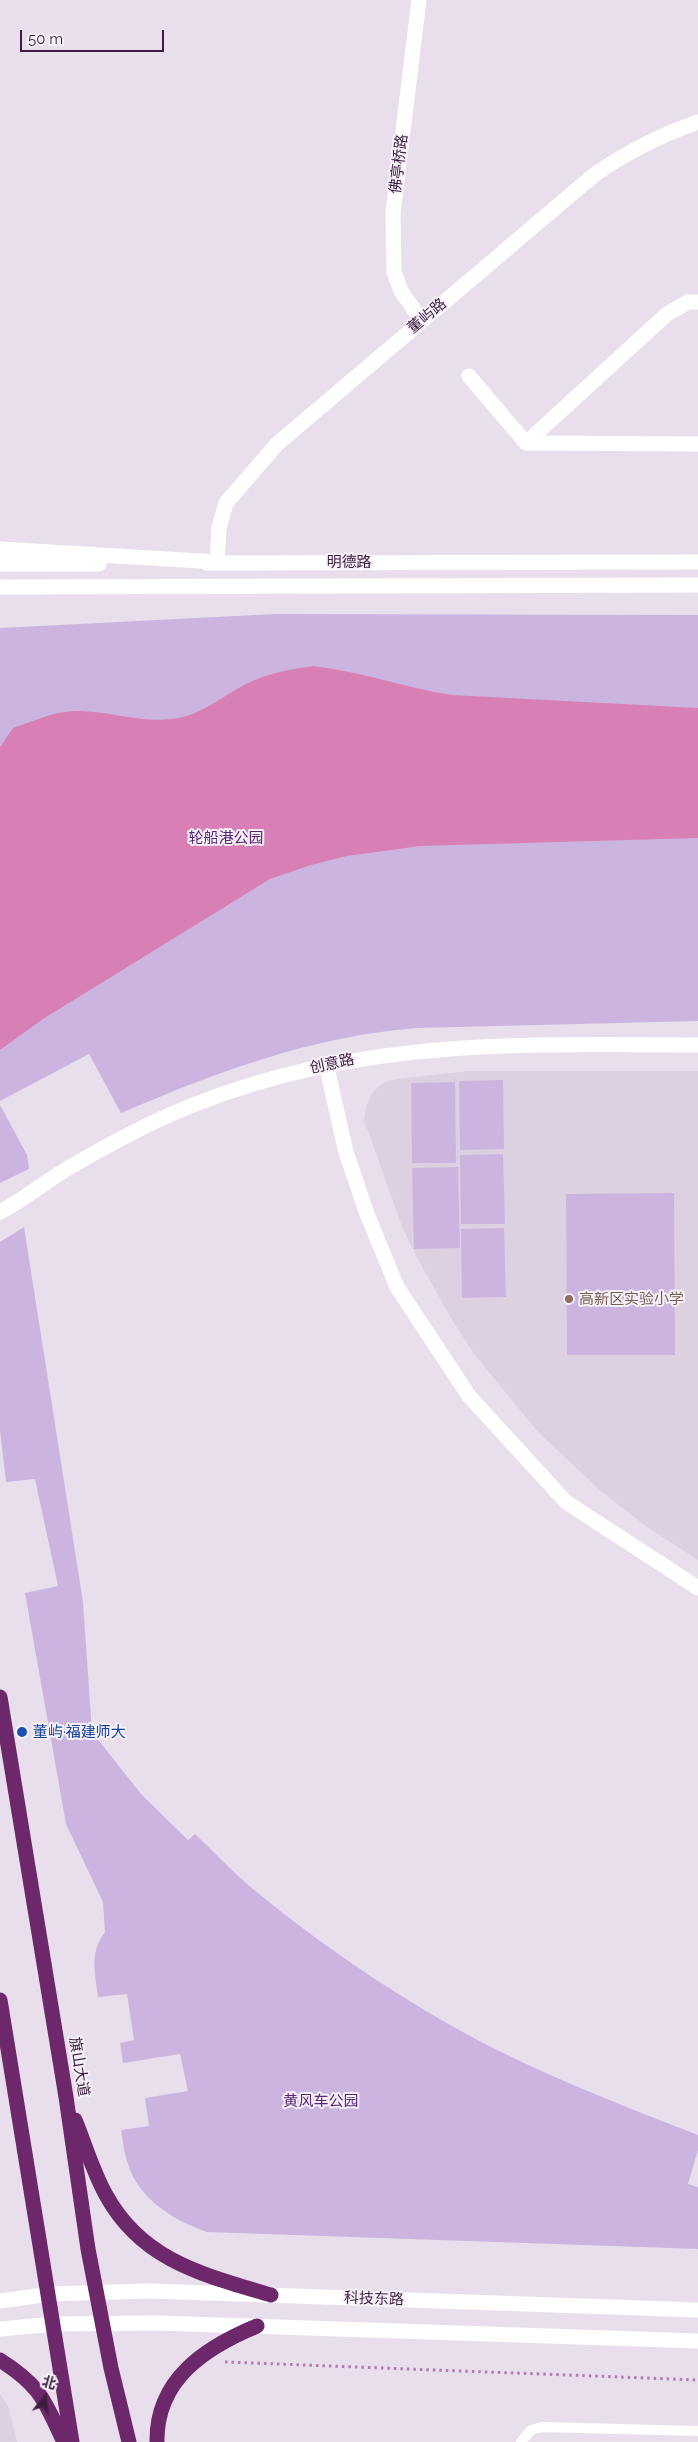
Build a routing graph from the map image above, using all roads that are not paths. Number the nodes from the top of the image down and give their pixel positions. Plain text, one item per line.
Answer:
1 (419, 0) edge
2 (698, 122) edge
3 (698, 302) edge
4 (422, 321) junction
5 (469, 376) dead end
6 (526, 443) junction
7 (698, 444) edge
8 (0, 549) edge
9 (217, 562) junction
10 (698, 562) edge
11 (0, 564) edge
12 (698, 585) edge
13 (0, 587) edge
14 (698, 1045) edge
15 (326, 1064) junction
16 (0, 1212) edge
17 (698, 1588) edge
18 (0, 1697) edge
19 (0, 2000) edge
20 (66, 2097) junction
21 (96, 2292) junction
22 (50, 2294) junction
23 (271, 2295) junction
24 (0, 2301) edge
25 (698, 2310) edge
26 (102, 2323) junction
27 (55, 2324) junction
28 (257, 2326) junction
29 (0, 2329) edge
30 (698, 2341) edge
31 (0, 2360) edge
32 (698, 2432) edge
33 (64, 2442) edge
34 (72, 2442) edge
35 (129, 2442) edge
36 (157, 2442) edge
37 (520, 2442) edge

1 - 4 street, 佛亭桥路
2 - 4 street, 董屿路
3 - 6 street
4 - 9 street, 董屿路
5 - 6 street
6 - 7 street
8 - 9 street
9 - 10 street, 明德路
9 - 11 street, 明德路
12 - 13 street
14 - 15 street, 创意路
15 - 16 street, 创意路
15 - 17 street
18 - 20 highway, 旗山大道
19 - 22 highway
20 - 21 highway, 旗山大道
20 - 23 highway
21 - 22 street, 科技东路
21 - 23 street, 科技东路
21 - 26 highway, 旗山大道
22 - 24 street, 科技东路
22 - 27 highway
23 - 25 street, 科技东路
26 - 27 street, 科技东路
26 - 28 street, 科技东路
26 - 35 highway, 旗山大道
27 - 29 street, 科技东路
27 - 34 highway
28 - 30 street, 科技东路
28 - 36 highway
31 - 33 highway
32 - 37 lane

